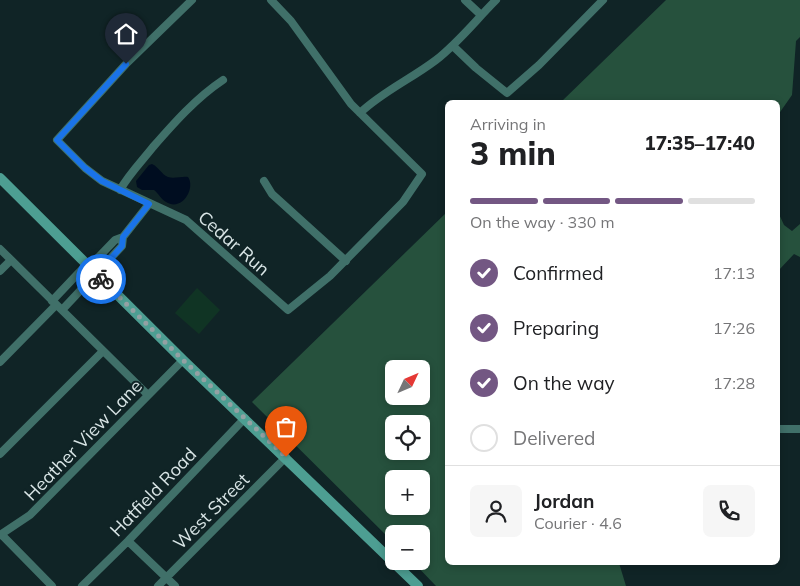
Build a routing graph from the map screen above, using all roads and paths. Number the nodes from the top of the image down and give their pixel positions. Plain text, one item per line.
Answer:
1 (192, 0) edge
2 (271, 0) edge
3 (465, 0) edge
4 (496, 0) edge
5 (602, 0) edge
6 (481, 15) junction
7 (453, 46) junction
8 (223, 80) dead end
9 (360, 114) junction
10 (0, 178) edge
11 (264, 182) dead end
12 (120, 190) junction
13 (149, 204) junction
14 (0, 249) edge
15 (11, 260) junction
16 (346, 261) junction
17 (91, 268) junction
18 (0, 271) edge
19 (57, 305) junction
20 (103, 351) junction
21 (183, 360) junction
22 (0, 362) edge
23 (148, 395) junction
24 (245, 418) junction
25 (780, 429) edge
26 (800, 429) edge
27 (0, 454) edge
28 (286, 457) junction
29 (1, 535) edge
30 (128, 541) junction
31 (166, 578) junction
32 (52, 586) edge
33 (82, 586) edge
34 (158, 586) edge
35 (174, 586) edge
36 (418, 586) edge

1 - 12 street, Cedar Run
2 - 9 street
3 - 6 street
4 - 6 street
5 - 7 street
6 - 7 street
7 - 9 street
8 - 12 street
9 - 16 street
10 - 17 main road
11 - 16 street
12 - 13 street, Cedar Run
13 - 16 street, Cedar Run
13 - 17 street
14 - 15 street
15 - 18 street
15 - 19 street
17 - 19 street
17 - 19 street
17 - 21 main road
19 - 20 street
19 - 22 street
20 - 23 street
20 - 27 street
21 - 23 street, Heather View Lane
21 - 24 main road
23 - 29 street, Heather View Lane
24 - 28 main road
24 - 30 street, Hatfield Road
25 - 26 street
28 - 31 street, West Street
28 - 36 main road
29 - 32 street
30 - 31 street
30 - 33 street, Hatfield Road
31 - 34 street, West Street
31 - 35 street

